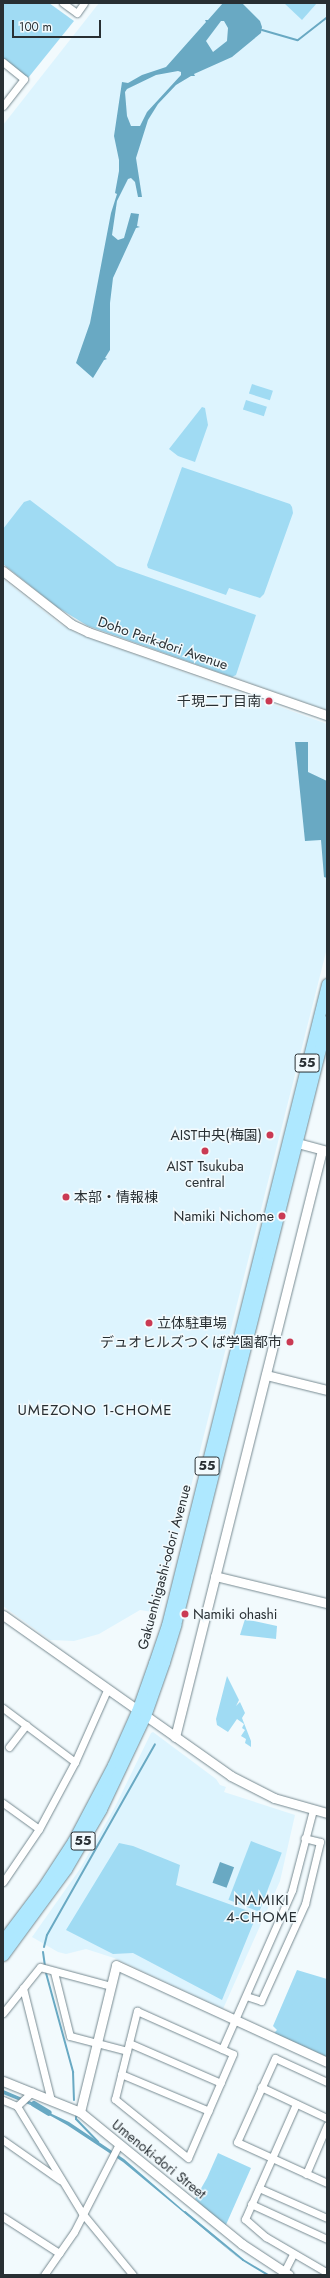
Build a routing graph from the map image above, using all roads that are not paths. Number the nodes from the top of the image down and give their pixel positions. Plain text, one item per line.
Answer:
1 (63, 3) edge
2 (84, 3) edge
3 (3, 62) edge
4 (3, 106) edge
5 (3, 571) edge
6 (327, 715) edge
7 (327, 984) edge
8 (327, 1021) edge
9 (292, 1142) junction
10 (324, 1151) edge
11 (266, 1375) junction
12 (327, 1390) edge
13 (215, 1576) junction
14 (327, 1603) edge
15 (3, 1615) edge
16 (108, 1690) junction
17 (3, 1708) edge
18 (141, 1713) junction
19 (26, 1726) junction
20 (175, 1737) junction
21 (10, 1747) dead end
22 (75, 1762) junction
23 (3, 1803) edge
24 (313, 1810) junction
25 (327, 1813) edge
26 (39, 1829) junction
27 (304, 1838) junction
28 (3, 1882) edge
29 (3, 1940) edge
30 (3, 1955) edge
31 (54, 1972) junction
32 (111, 1986) junction
33 (23, 1988) junction
34 (246, 1996) junction
35 (3, 2013) edge
36 (236, 2020) junction
37 (97, 2042) junction
38 (129, 2043) junction
39 (222, 2049) junction
40 (127, 2051) junction
41 (327, 2062) edge
42 (121, 2074) junction
43 (3, 2081) edge
44 (327, 2082) edge
45 (221, 2083) junction
46 (262, 2087) junction
47 (3, 2100) edge
48 (24, 2100) junction
49 (51, 2100) junction
50 (296, 2104) junction
51 (209, 2111) junction
52 (80, 2112) junction
53 (327, 2118) edge
54 (327, 2125) edge
55 (3, 2140) edge
56 (116, 2151) junction
57 (271, 2158) junction
58 (306, 2174) junction
59 (63, 2182) junction
60 (327, 2183) edge
61 (258, 2188) junction
62 (251, 2204) junction
63 (82, 2213) junction
64 (3, 2217) edge
65 (327, 2218) edge
66 (327, 2239) edge
67 (59, 2253) junction
68 (293, 2254) junction
69 (327, 2271) edge
70 (286, 2273) edge
71 (44, 2275) edge
72 (133, 2275) edge

1 - 2 street
3 - 4 street
5 - 6 street, Doho Park-dori Avenue
7 - 9 main road, Gakuenhigashi-odori Avenue / 55
8 - 9 main road, Gakuenhigashi-odori Avenue / 55
9 - 10 street
9 - 18 main road, Gakuenhigashi-odori Avenue / 55
10 - 11 street
11 - 12 street
11 - 13 street
13 - 14 street
13 - 20 street
15 - 16 street
16 - 18 street
16 - 22 street
17 - 19 street
18 - 20 street
18 - 29 main road, Gakuenhigashi-odori Avenue / 55
18 - 30 main road, Gakuenhigashi-odori Avenue / 55
19 - 21 street
19 - 22 street
20 - 24 street
22 - 26 street
23 - 26 street
24 - 25 street
24 - 27 street
26 - 28 street
27 - 34 street
27 - 34 street
31 - 32 street
31 - 33 street
31 - 37 street
32 - 36 street
32 - 37 street
33 - 35 street
33 - 49 street
34 - 36 street
36 - 39 street
36 - 41 street
37 - 40 street
37 - 52 street
38 - 39 street
38 - 40 street
38 - 45 street
39 - 45 street
40 - 42 street
42 - 51 street
42 - 51 street
43 - 48 street, Umenoki-dori Street
44 - 46 street
45 - 51 street
46 - 50 street
46 - 57 street
47 - 48 street
48 - 49 street, Umenoki-dori Street
48 - 59 street
49 - 52 street, Umenoki-dori Street
50 - 53 street
50 - 57 street
52 - 56 street, Umenoki-dori Street
54 - 58 street
55 - 59 street
56 - 63 street
56 - 70 street, Umenoki-dori Street
57 - 58 street
57 - 61 street
58 - 60 street
59 - 63 street
61 - 62 street
61 - 65 street
62 - 66 street
62 - 68 street
63 - 67 street
63 - 72 street
64 - 67 street
67 - 71 street
68 - 69 street
68 - 70 street

